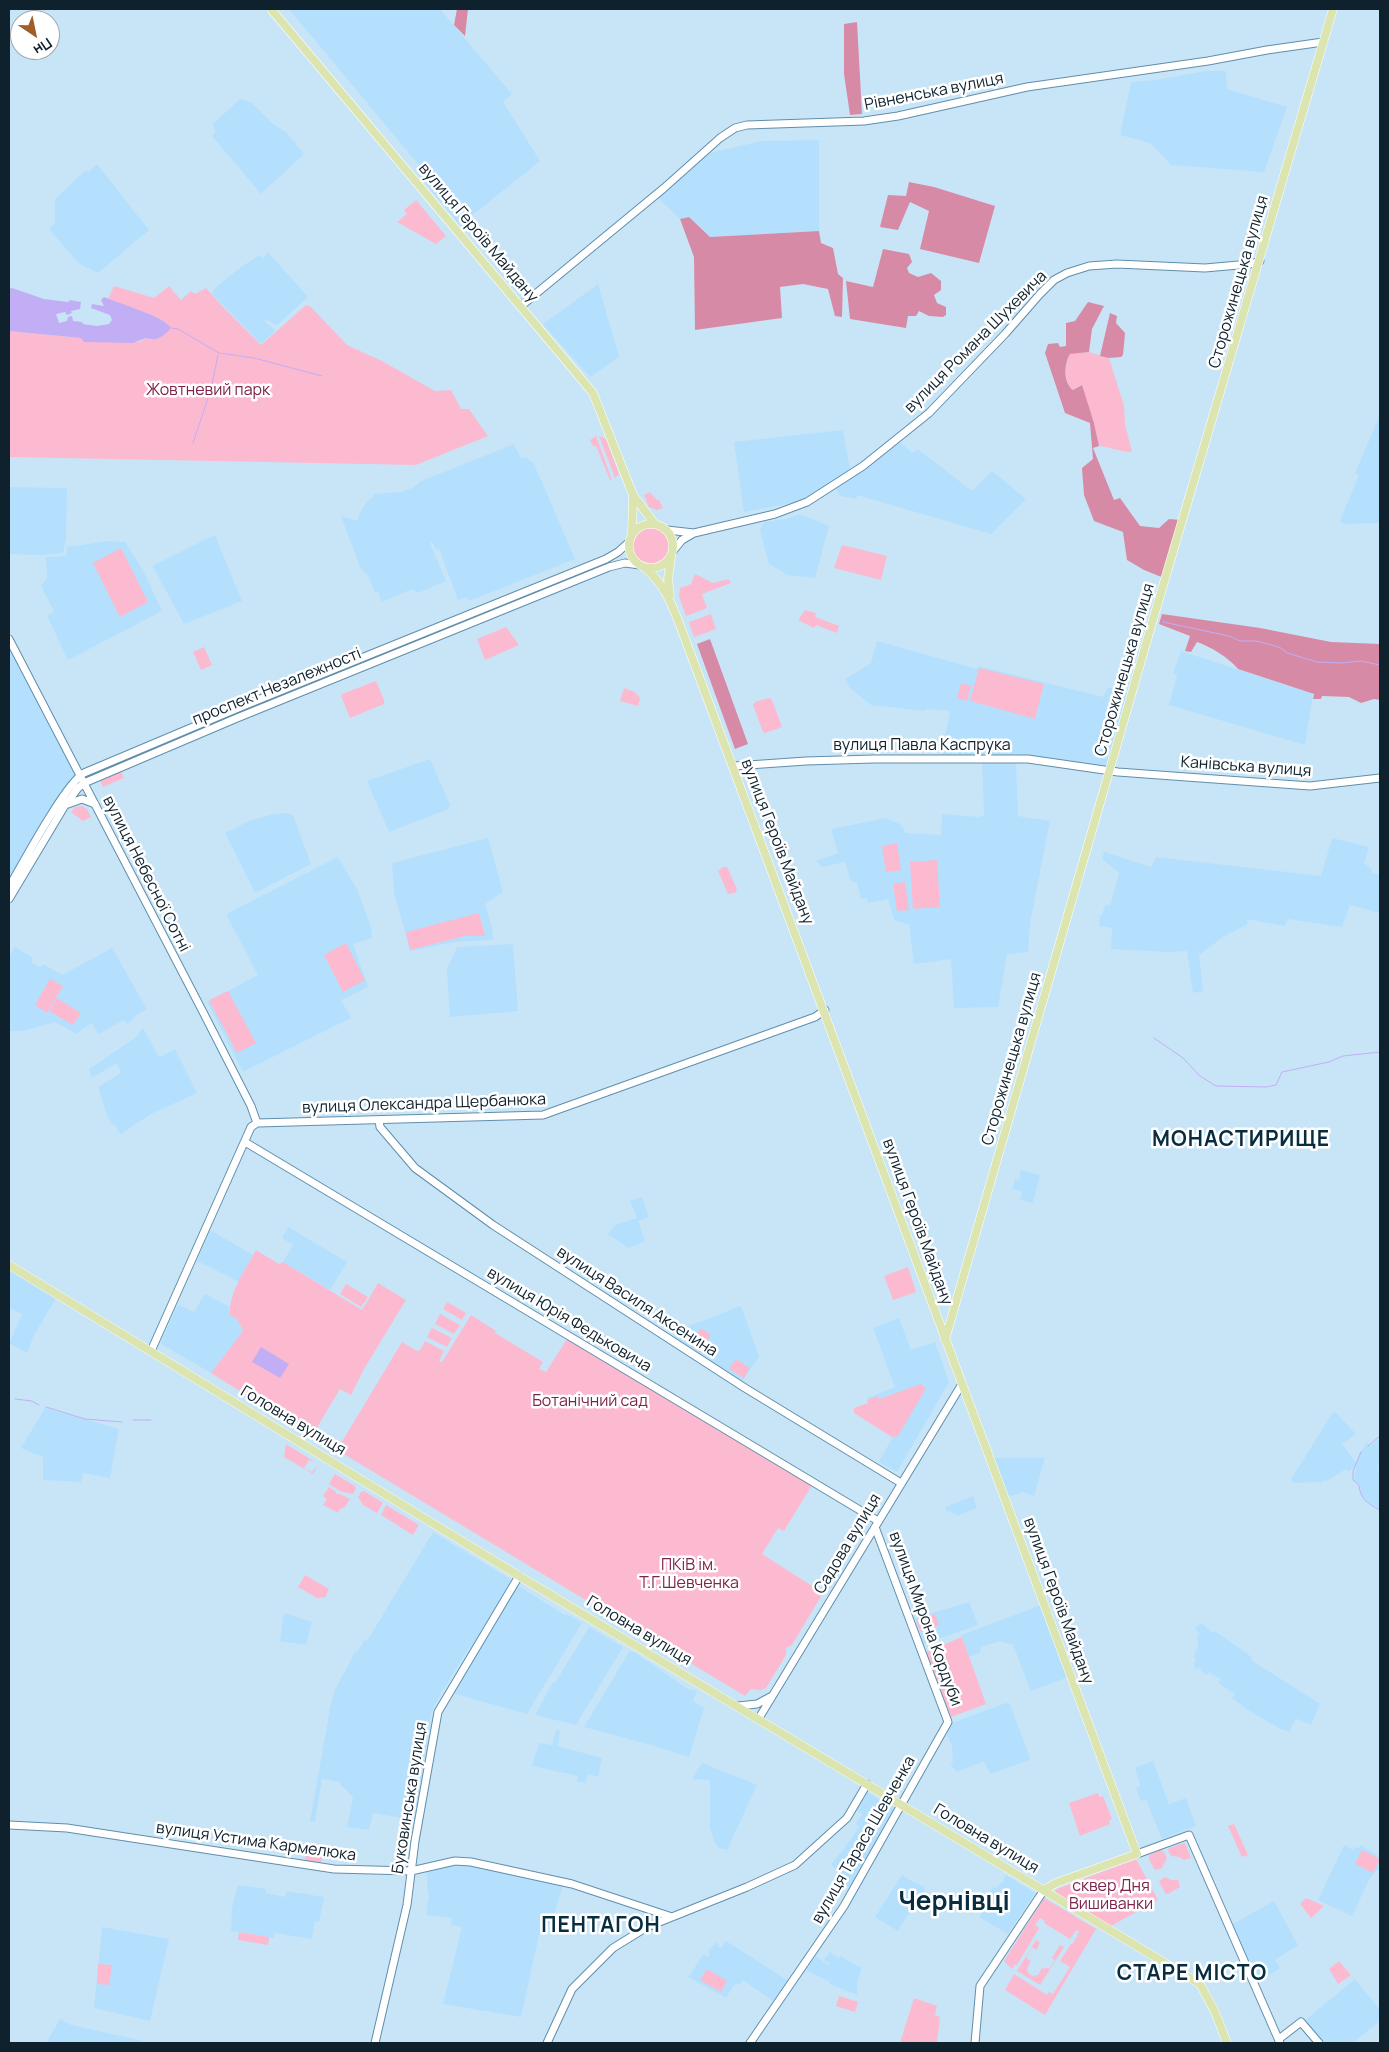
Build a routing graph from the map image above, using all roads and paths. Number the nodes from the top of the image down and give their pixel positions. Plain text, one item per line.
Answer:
1 (271, 9) edge
2 (1333, 9) edge
3 (1323, 42) junction
4 (1260, 260) junction
5 (521, 306) junction
6 (633, 494) junction
7 (654, 523) junction
8 (667, 530) junction
9 (694, 533) junction
10 (631, 538) junction
11 (672, 554) junction
12 (642, 566) junction
13 (670, 599) junction
14 (9, 639) edge
15 (734, 766) junction
16 (1110, 772) junction
17 (80, 776) junction
18 (1380, 778) edge
19 (84, 784) junction
20 (95, 805) junction
21 (64, 807) junction
22 (9, 886) edge
23 (9, 899) edge
24 (825, 1010) junction
25 (257, 1123) junction
26 (380, 1124) junction
27 (244, 1142) junction
28 (9, 1265) edge
29 (945, 1340) junction
30 (151, 1351) junction
31 (962, 1384) junction
32 (901, 1483) junction
33 (877, 1524) junction
34 (520, 1576) junction
35 (774, 1694) junction
36 (757, 1704) junction
37 (738, 1706) junction
38 (757, 1717) junction
39 (948, 1722) joint
40 (867, 1784) junction
41 (902, 1804) junction
42 (9, 1825) edge
43 (1137, 1854) junction
44 (411, 1872) junction
45 (1044, 1890) junction
46 (672, 1917) junction
47 (1280, 2041) edge
48 (375, 2043) edge
49 (547, 2043) edge
50 (750, 2043) edge
51 (975, 2043) edge
52 (1227, 2043) edge
53 (1319, 2043) edge

1 - 5 main road, вулиця Героїв Майдану
2 - 3 main road, Сторожинецька вулиця
3 - 4 main road, Сторожинецька вулиця
3 - 5 street, Рівненська вулиця
4 - 9 street, вулиця Романа Шухевича
4 - 16 main road, Сторожинецька вулиця
5 - 6 main road, вулиця Героїв Майдану
6 - 7 main road
6 - 10 main road
7 - 8 main road
7 - 10 main road
8 - 9 street
8 - 11 main road
9 - 11 street
10 - 12 main road
10 - 17 street, проспект Незалежності
11 - 12 main road
11 - 13 main road
12 - 13 main road
12 - 19 street, проспект Незалежності
13 - 15 main road, вулиця Героїв Майдану
14 - 17 street, вулиця Небесної Сотні
15 - 16 street, вулиця Павла Каспрука
15 - 24 main road, вулиця Героїв Майдану
16 - 18 street, Канівська вулиця
16 - 29 main road, Сторожинецька вулиця
17 - 19 street, вулиця Небесної Сотні
17 - 22 street, проспект Незалежності
19 - 20 street, вулиця Небесної Сотні
19 - 21 street, проспект Незалежності
20 - 21 street
20 - 25 street, вулиця Небесної Сотні
21 - 23 street, проспект Незалежності
24 - 26 street, вулиця Олександра Щербанюка
24 - 29 main road, вулиця Героїв Майдану
25 - 26 street, вулиця Олександра Щербанюка
25 - 27 street
26 - 32 street, вулиця Василя Аксенина
27 - 30 street
27 - 33 street, вулиця Юрія Федьковича
28 - 30 main road, Головна вулиця
29 - 31 main road, вулиця Героїв Майдану
30 - 34 main road, Головна вулиця
31 - 32 street, Садова вулиця
31 - 43 main road, вулиця Героїв Майдану
32 - 33 street, Садова вулиця
33 - 35 street, Садова вулиця
33 - 39 street, вулиця Мирона Кордуби
34 - 37 main road, Головна вулиця
34 - 44 street, Буковинська вулиця
35 - 36 street
35 - 38 street, Садова вулиця
36 - 37 street
36 - 38 street
37 - 38 main road, Головна вулиця
38 - 40 main road, Головна вулиця
39 - 41 street, вулиця Тараса Шевченка
40 - 41 main road, Головна вулиця
40 - 46 street
41 - 45 main road, Головна вулиця
41 - 50 street, вулиця Тараса Шевченка
42 - 44 street, вулиця Устима Кармелюка
43 - 45 main road
43 - 47 street
44 - 46 street, вулиця Устима Кармелюка
44 - 48 street, Буковинська вулиця
45 - 51 street
45 - 52 main road, Головна вулиця
46 - 49 street
47 - 53 street

